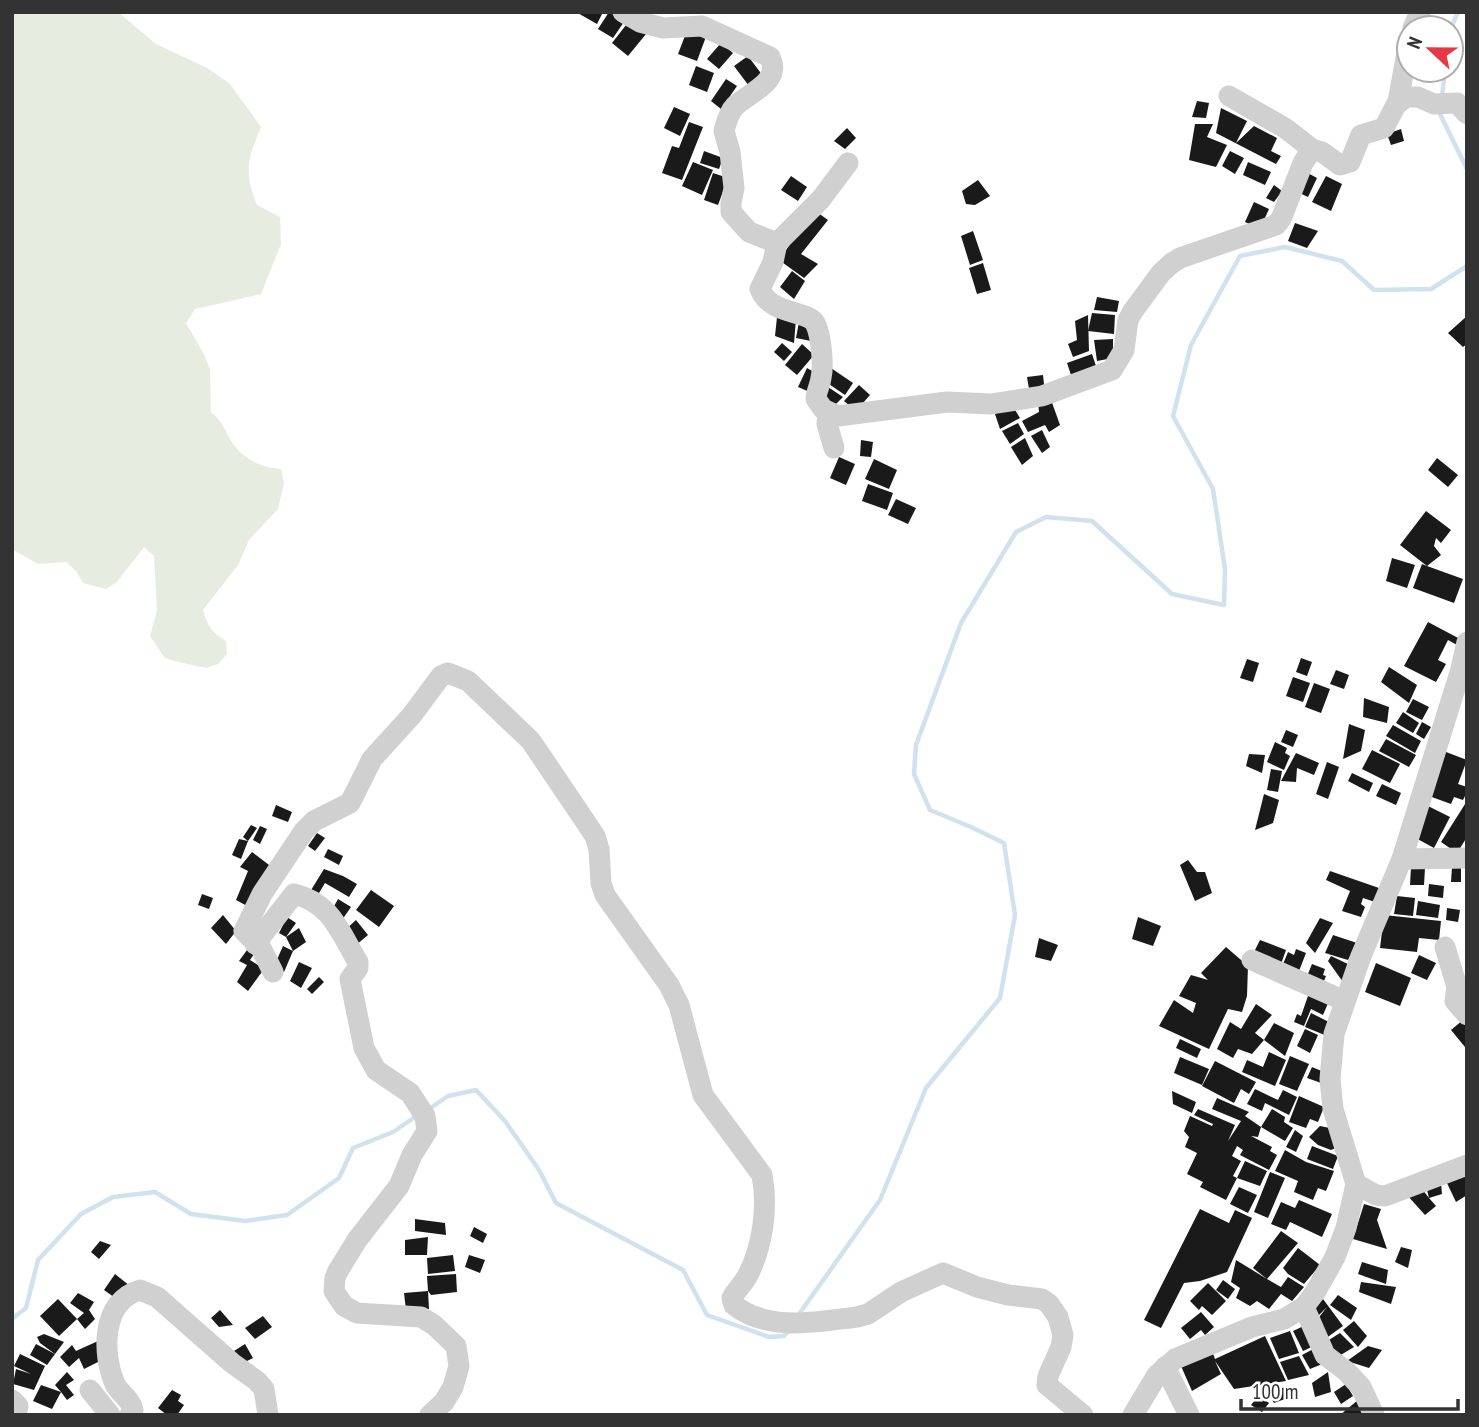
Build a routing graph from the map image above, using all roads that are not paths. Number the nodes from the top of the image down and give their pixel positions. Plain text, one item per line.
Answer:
1 (623, 12) edge
2 (1401, 84) edge
3 (1229, 96) dead end
4 (1398, 102) junction
5 (1462, 108) edge
6 (1312, 149) junction
7 (848, 163) dead end
8 (777, 243) junction
9 (828, 413) junction
10 (834, 449) dead end
11 (1467, 642) edge
12 (1467, 858) edge
13 (1402, 859) junction
14 (256, 944) junction
15 (1445, 947) dead end
16 (1252, 960) dead end
17 (273, 972) dead end
18 (1345, 1001) junction
19 (1467, 1015) edge
20 (1467, 1165) edge
21 (1356, 1184) junction
22 (1304, 1307) junction
23 (1165, 1367) junction
24 (90, 1390) dead end
25 (12, 1401) edge
26 (427, 1414) edge
27 (16, 1415) edge
28 (110, 1415) edge
29 (130, 1415) edge
30 (268, 1415) edge
31 (1083, 1415) edge
32 (1133, 1415) edge
33 (1189, 1415) edge
34 (1374, 1415) edge

1 - 8 street
2 - 4 street
3 - 6 street
4 - 5 street
4 - 6 street
6 - 9 street
7 - 8 street
8 - 9 street
9 - 10 street
11 - 13 street
12 - 13 street
13 - 18 street
14 - 17 street
14 - 26 street
14 - 31 street
15 - 19 street
16 - 18 street
18 - 21 street
20 - 21 street
21 - 22 street
22 - 23 street
22 - 34 street
23 - 32 street
23 - 33 street
24 - 28 street
25 - 27 street
29 - 30 street

